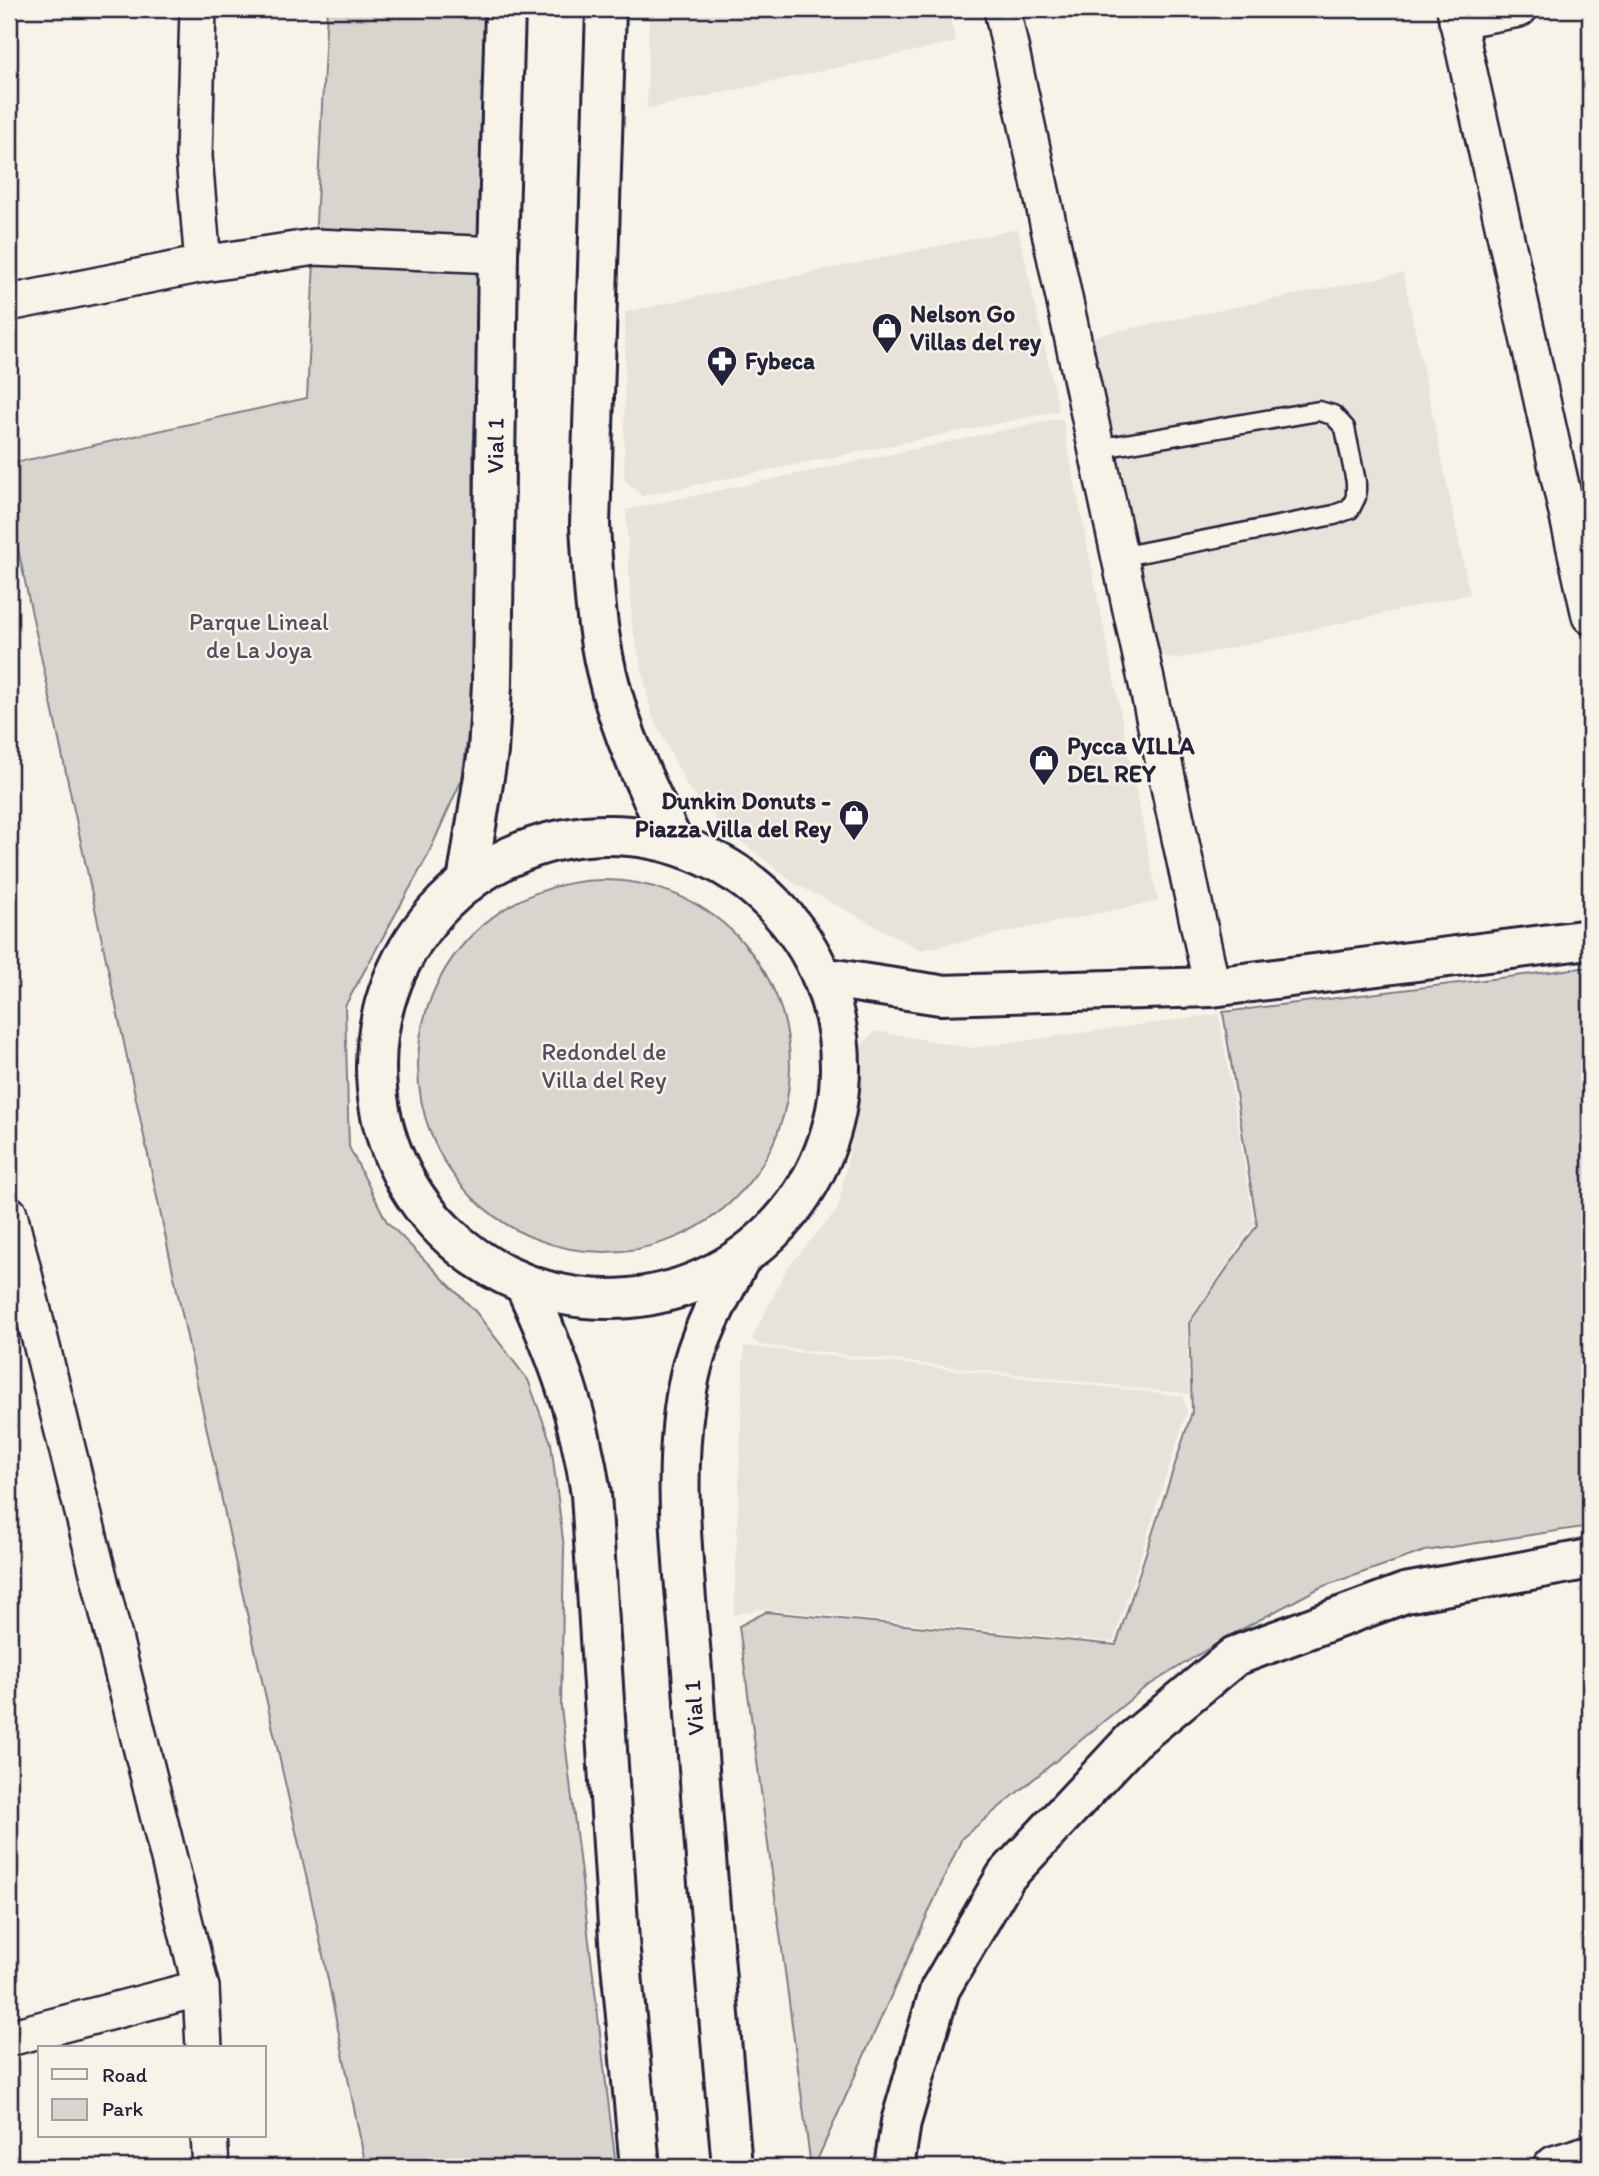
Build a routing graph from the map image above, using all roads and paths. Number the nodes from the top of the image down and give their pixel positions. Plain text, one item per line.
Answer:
1 (198, 9) edge
2 (505, 9) edge
3 (606, 9) edge
4 (1002, 9) edge
5 (1519, 9) edge
6 (1456, 14) edge
7 (498, 255) junction
8 (203, 264) junction
9 (9, 303) edge
10 (1096, 449) junction
11 (1119, 556) junction
12 (1590, 616) edge
13 (674, 844) junction
14 (467, 882) junction
15 (1590, 939) edge
16 (822, 977) junction
17 (1212, 988) junction
18 (9, 1214) edge
19 (740, 1259) junction
20 (525, 1284) junction
21 (1590, 1559) edge
22 (201, 1989) junction
23 (9, 2038) edge
24 (204, 2046) edge
25 (209, 2138) edge
26 (1590, 2153) edge
27 (211, 2167) edge
28 (640, 2167) edge
29 (732, 2167) edge
30 (894, 2167) edge
31 (1551, 2167) edge

1 - 8 street
2 - 7 street, Vial 1
3 - 13 street
4 - 10 street
5 - 6 street
6 - 12 street
7 - 8 street
7 - 14 street, Vial 1
8 - 9 street
10 - 11 street
10 - 11 lane
11 - 17 street
13 - 14 street
13 - 16 street
14 - 20 street
15 - 17 street
16 - 17 street
16 - 19 street
18 - 22 street
19 - 20 street
19 - 29 street, Vial 1
20 - 28 street
21 - 30 street
22 - 23 street
22 - 24 street
25 - 27 street
26 - 31 street

